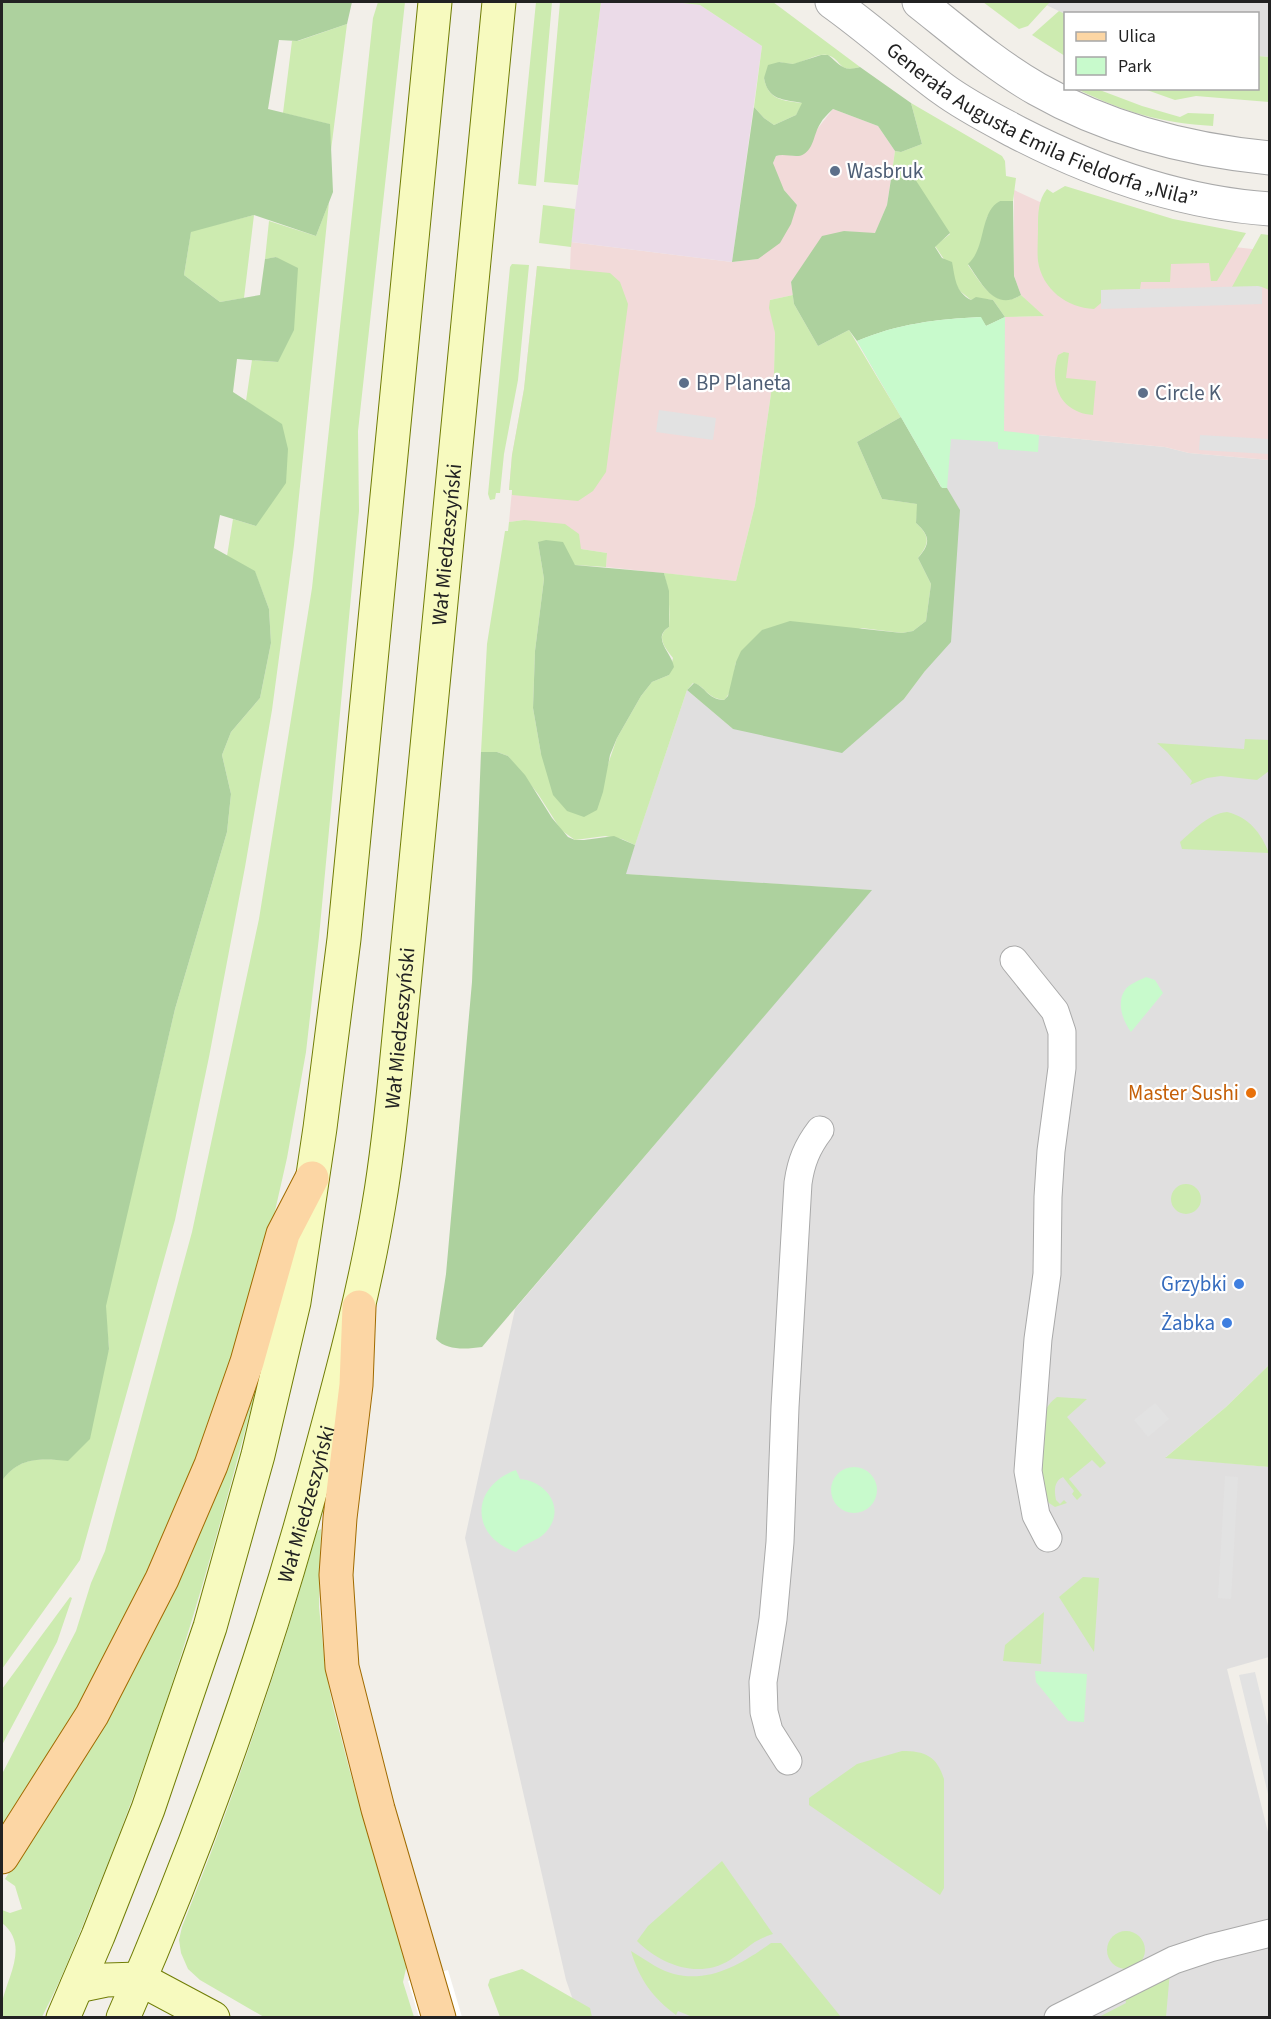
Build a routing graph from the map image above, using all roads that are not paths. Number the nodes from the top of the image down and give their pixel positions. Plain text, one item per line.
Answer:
1 (435, 2) edge
2 (499, 2) edge
3 (832, 2) edge
4 (919, 2) edge
5 (1269, 158) edge
6 (1269, 208) edge
7 (1014, 960) dead end
8 (820, 1130) dead end
9 (312, 1178) junction
10 (359, 1307) junction
11 (1048, 1538) dead end
12 (788, 1761) dead end
13 (2, 1857) edge
14 (1269, 1933) edge
15 (140, 1979) junction
16 (77, 1986) junction
17 (63, 2018) edge
18 (123, 2018) edge
19 (213, 2018) edge
20 (440, 2018) edge
21 (1058, 2018) edge

1 - 9 main road
2 - 10 main road, Wał Miedzeszyński
3 - 6 street, Generała Augusta Emila Fieldorfa „Nila”
4 - 5 street, Generała Augusta Emila Fieldorfa „Nila”
7 - 11 street
8 - 12 street
9 - 13 main road
9 - 16 main road
10 - 15 main road, Wał Miedzeszyński
10 - 20 main road
14 - 21 street
15 - 16 main road
15 - 18 main road, Wał Miedzeszyński
15 - 19 main road
16 - 17 main road

